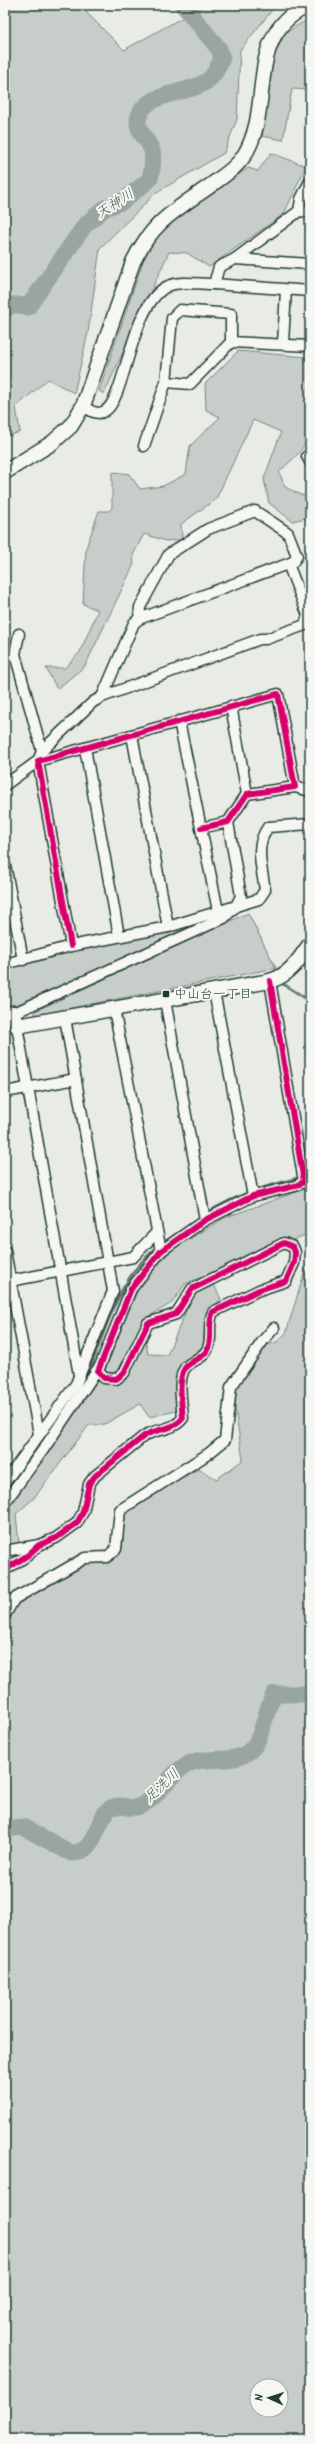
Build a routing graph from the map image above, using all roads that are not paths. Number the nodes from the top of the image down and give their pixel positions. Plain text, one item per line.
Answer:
1 (310, 6) edge
2 (310, 181) edge
3 (299, 211) junction
4 (310, 212) edge
5 (235, 259) junction
6 (310, 264) edge
7 (214, 284) junction
8 (286, 290) junction
9 (310, 291) edge
10 (231, 342) junction
11 (283, 343) junction
12 (310, 346) edge
13 (166, 382) junction
14 (83, 406) junction
15 (144, 446) dead end
16 (5, 472) edge
17 (288, 564) junction
18 (139, 619) junction
19 (19, 634) dead end
20 (102, 697) junction
21 (231, 706) junction
22 (180, 721) junction
23 (132, 735) junction
24 (84, 748) junction
25 (42, 751) junction
26 (38, 761) junction
27 (5, 785) edge
28 (295, 787) junction
29 (310, 791) edge
30 (247, 794) junction
31 (228, 822) junction
32 (310, 824) edge
33 (201, 828) junction
34 (5, 865) edge
35 (236, 906) junction
36 (218, 911) junction
37 (168, 927) junction
38 (118, 936) junction
39 (310, 944) edge
40 (71, 946) junction
41 (23, 960) junction
42 (5, 964) edge
43 (270, 981) junction
44 (214, 991) junction
45 (165, 1000) junction
46 (114, 1009) junction
47 (65, 1018) junction
48 (10, 1021) edge
49 (76, 1079) junction
50 (27, 1088) junction
51 (5, 1092) edge
52 (253, 1196) junction
53 (204, 1220) junction
54 (158, 1232) junction
55 (5, 1251) edge
56 (161, 1251) junction
57 (109, 1262) junction
58 (60, 1272) junction
59 (8, 1282) edge
60 (274, 1328) dead end
61 (98, 1367) junction
62 (79, 1375) junction
63 (40, 1434) junction
64 (5, 1482) edge
65 (5, 1502) edge
66 (39, 1545) junction
67 (5, 1551) edge
68 (5, 1570) edge
69 (5, 1615) edge

1 - 14 street
2 - 3 street
3 - 4 street
3 - 5 street
5 - 6 street
5 - 7 street
7 - 8 street
7 - 14 street
8 - 9 street
8 - 11 street
10 - 11 street
10 - 13 street
10 - 13 street
11 - 12 street
13 - 15 street
14 - 16 street
17 - 18 street
17 - 18 street
17 - 20 street
18 - 20 street
19 - 25 street
20 - 25 street
21 - 22 street
21 - 28 street
21 - 30 street
22 - 23 street
22 - 33 street
23 - 24 street
23 - 37 street
24 - 26 street
24 - 38 street
25 - 26 street
26 - 27 street
26 - 40 street
28 - 29 street
28 - 30 street
30 - 31 street
31 - 33 street
31 - 35 street
32 - 35 street
33 - 36 street
34 - 41 street
35 - 36 street
35 - 48 street
36 - 37 street
37 - 38 street
38 - 40 street
39 - 43 street
40 - 41 street
41 - 42 street
43 - 44 street
43 - 52 street
44 - 45 street
44 - 52 street
45 - 46 street
45 - 53 street
46 - 47 street
46 - 54 street
47 - 48 street
47 - 49 street
48 - 50 street
49 - 50 street
49 - 57 street
50 - 51 street
50 - 58 street
52 - 53 street
53 - 56 street
54 - 56 street
54 - 57 street
55 - 59 street
56 - 61 street
57 - 58 street
57 - 62 street
58 - 59 street
58 - 62 street
59 - 63 street
60 - 69 street
61 - 65 street
61 - 66 street
62 - 63 street
63 - 64 street
66 - 67 street
66 - 68 street

